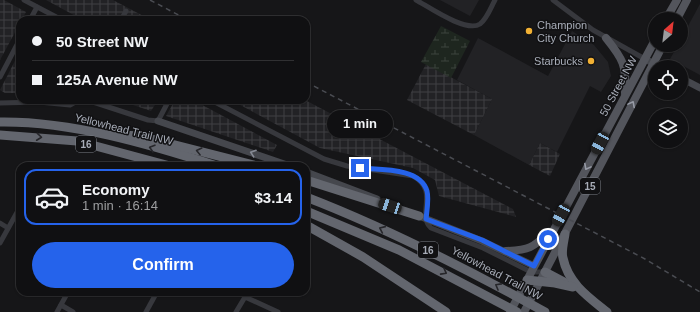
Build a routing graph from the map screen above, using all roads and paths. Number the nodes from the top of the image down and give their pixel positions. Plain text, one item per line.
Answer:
1 (24, 0) edge
2 (416, 0) edge
3 (495, 0) edge
4 (553, 0) edge
5 (677, 0) edge
6 (687, 0) edge
7 (37, 7) junction
8 (126, 11) dead end
9 (670, 12) edge
10 (681, 12) edge
11 (32, 16) edge
12 (54, 16) edge
13 (123, 16) edge
14 (606, 38) junction
15 (16, 47) edge
16 (649, 52) edge
17 (645, 59) junction
18 (648, 60) edge
19 (0, 77) edge
20 (648, 80) edge
21 (688, 82) edge
22 (700, 88) edge
23 (625, 96) junction
24 (16, 102) edge
25 (0, 103) edge
26 (99, 104) edge
27 (167, 104) edge
28 (219, 104) edge
29 (158, 121) junction
30 (0, 122) edge
31 (0, 135) edge
32 (107, 135) junction
33 (155, 162) edge
34 (203, 162) edge
35 (241, 162) edge
36 (278, 162) edge
37 (310, 174) edge
38 (310, 181) edge
39 (310, 199) edge
40 (310, 212) edge
41 (16, 214) edge
42 (423, 217) junction
43 (0, 223) edge
44 (556, 226) junction
45 (310, 227) edge
46 (8, 228) junction
47 (565, 234) junction
48 (0, 243) edge
49 (506, 251) junction
50 (533, 269) junction
51 (545, 272) junction
52 (526, 281) junction
53 (539, 284) junction
54 (573, 287) junction
55 (420, 294) junction
56 (586, 295) junction
57 (66, 296) edge
58 (155, 296) edge
59 (61, 305) junction
60 (57, 312) edge
61 (73, 312) edge
62 (146, 312) edge
63 (236, 312) edge
64 (278, 312) edge
65 (446, 312) edge
66 (452, 312) edge
67 (510, 312) edge
68 (517, 312) edge
69 (524, 312) edge
70 (545, 312) edge
71 (607, 312) edge

1 - 7 street
2 - 3 street
4 - 14 street
5 - 9 main road
6 - 10 main road
7 - 11 street
7 - 12 street
8 - 13 street
14 - 17 street
14 - 23 main road
15 - 19 street
16 - 17 main road, 50 Street NW
17 - 18 street
17 - 23 main road, 50 Street NW
47 -> 20 main road, 50 Street NW / 15
21 - 22 street
23 -> 44 main road, 50 Street NW / 15
24 - 25 street
26 - 29 street
27 - 29 street
28 - 42 street
36 -> 29 street
30 - 32 highway, Yellowhead Trail NW / 16
31 -> 33 highway, 16
34 -> 32 highway, Yellowhead Trail NW / 16
35 -> 32 highway
37 - 42 street
38 - 42 highway
70 -> 39 highway, Yellowhead Trail NW / 16
40 -> 68 highway, 16
41 - 46 street
42 - 49 street
42 - 50 street
43 - 46 street
44 - 49 main road
44 - 50 main road, 50 Street NW
45 - 55 highway
46 - 48 street
47 - 51 main road, 50 Street NW
47 - 56 highway
49 - 50 street
50 - 51 main road
50 - 52 main road, 50 Street NW
51 - 53 main road, 50 Street NW
51 - 54 highway
52 - 53 highway
52 - 67 main road, 50 Street NW
53 - 54 highway
53 - 69 main road, 50 Street NW
54 - 56 highway
55 - 65 highway
55 - 66 highway
56 - 71 highway
57 - 59 street
58 - 62 street
59 - 60 street
59 - 61 street
63 - 64 street

